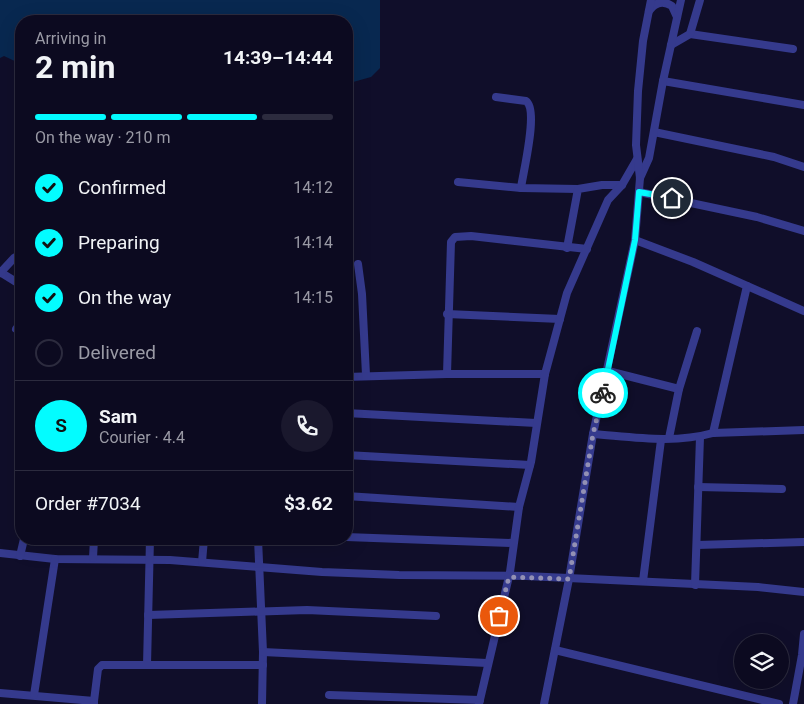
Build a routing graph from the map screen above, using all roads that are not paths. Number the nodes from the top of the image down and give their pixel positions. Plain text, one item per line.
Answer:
1 (651, 0) edge
2 (681, 0) edge
3 (700, 0) edge
4 (648, 12) junction
5 (677, 19) junction
6 (690, 34) junction
7 (671, 46) junction
8 (793, 49) dead end
9 (662, 81) junction
10 (496, 97) dead end
11 (804, 105) edge
12 (654, 132) junction
13 (637, 159) junction
14 (804, 167) edge
15 (640, 178) junction
16 (458, 182) dead end
17 (622, 185) junction
18 (521, 188) junction
19 (578, 189) junction
20 (639, 192) junction
21 (804, 231) edge
22 (635, 240) junction
23 (566, 248) junction
24 (587, 249) junction
25 (15, 257) edge
26 (358, 264) dead end
27 (0, 273) edge
28 (15, 282) edge
29 (747, 286) junction
30 (804, 311) edge
31 (447, 314) junction
32 (560, 319) junction
33 (697, 331) dead end
34 (608, 371) junction
35 (446, 374) junction
36 (545, 374) junction
37 (366, 375) junction
38 (353, 376) edge
39 (679, 389) junction
40 (353, 413) edge
41 (536, 423) junction
42 (804, 430) edge
43 (713, 433) junction
44 (593, 434) junction
45 (700, 437) junction
46 (665, 439) junction
47 (353, 455) edge
48 (530, 465) junction
49 (698, 487) junction
50 (782, 489) dead end
51 (353, 496) edge
52 (519, 507) junction
53 (353, 537) edge
54 (804, 542) edge
55 (513, 544) junction
56 (23, 545) edge
57 (94, 545) edge
58 (150, 545) edge
59 (203, 545) edge
60 (258, 545) edge
61 (697, 545) junction
62 (0, 552) edge
63 (20, 556) junction
64 (55, 558) junction
65 (93, 558) junction
66 (149, 560) junction
67 (202, 562) junction
68 (258, 566) junction
69 (509, 577) junction
70 (569, 579) junction
71 (642, 581) junction
72 (695, 584) junction
73 (804, 592) edge
74 (261, 612) junction
75 (148, 615) junction
76 (436, 616) dead end
77 (804, 634) edge
78 (555, 650) junction
79 (263, 652) junction
80 (803, 655) edge
81 (488, 663) junction
82 (147, 665) junction
83 (263, 665) junction
84 (0, 693) edge
85 (34, 695) junction
86 (329, 695) dead end
87 (479, 702) edge
88 (94, 703) edge
89 (262, 704) edge
90 (544, 704) edge
91 (779, 704) edge
92 (793, 704) edge

1 - 4 street
2 - 5 street
3 - 6 street
4 - 5 street
4 - 13 street
5 - 7 street
6 - 7 street
6 - 8 street
7 - 9 street
9 - 11 street
9 - 12 street
10 - 18 street
12 - 14 street
12 - 15 street
13 - 15 street
13 - 17 street
15 - 20 street
16 - 18 street
17 - 19 street
17 - 24 street
18 - 19 street
19 - 23 street
20 - 21 street
20 - 22 street
22 - 29 street
22 - 34 street
23 - 24 street
23 - 31 street
24 - 32 street
25 - 27 street
26 - 37 street
27 - 28 street
29 - 30 street
29 - 43 street
31 - 32 street
31 - 35 street
32 - 36 street
33 - 39 street
34 - 39 street
34 - 44 street
35 - 36 street
35 - 37 street
36 - 41 street
37 - 38 street
39 - 46 street
40 - 41 street
41 - 48 street
42 - 43 street
43 - 45 street
44 - 46 street
44 - 70 street
45 - 46 street
45 - 49 street
46 - 71 street
47 - 48 street
48 - 52 street
49 - 50 street
49 - 61 street
51 - 52 street
52 - 55 street
53 - 55 street
54 - 61 street
55 - 69 street
56 - 63 street
57 - 65 street
58 - 66 street
59 - 67 street
60 - 68 street
61 - 72 street
62 - 63 street
63 - 64 street
64 - 65 street
64 - 85 street
65 - 66 street
66 - 67 street
66 - 75 street
67 - 68 street
68 - 69 street
68 - 74 street
69 - 70 street
69 - 81 street
70 - 71 street
70 - 78 street
71 - 72 street
72 - 73 street
74 - 75 street
74 - 76 street
74 - 79 street
75 - 82 street
77 - 80 street
78 - 90 street
78 - 91 street
79 - 81 street
79 - 83 street
80 - 92 street
81 - 87 street
82 - 83 street
82 - 88 street
83 - 89 street
84 - 85 street
85 - 88 street
86 - 87 street

